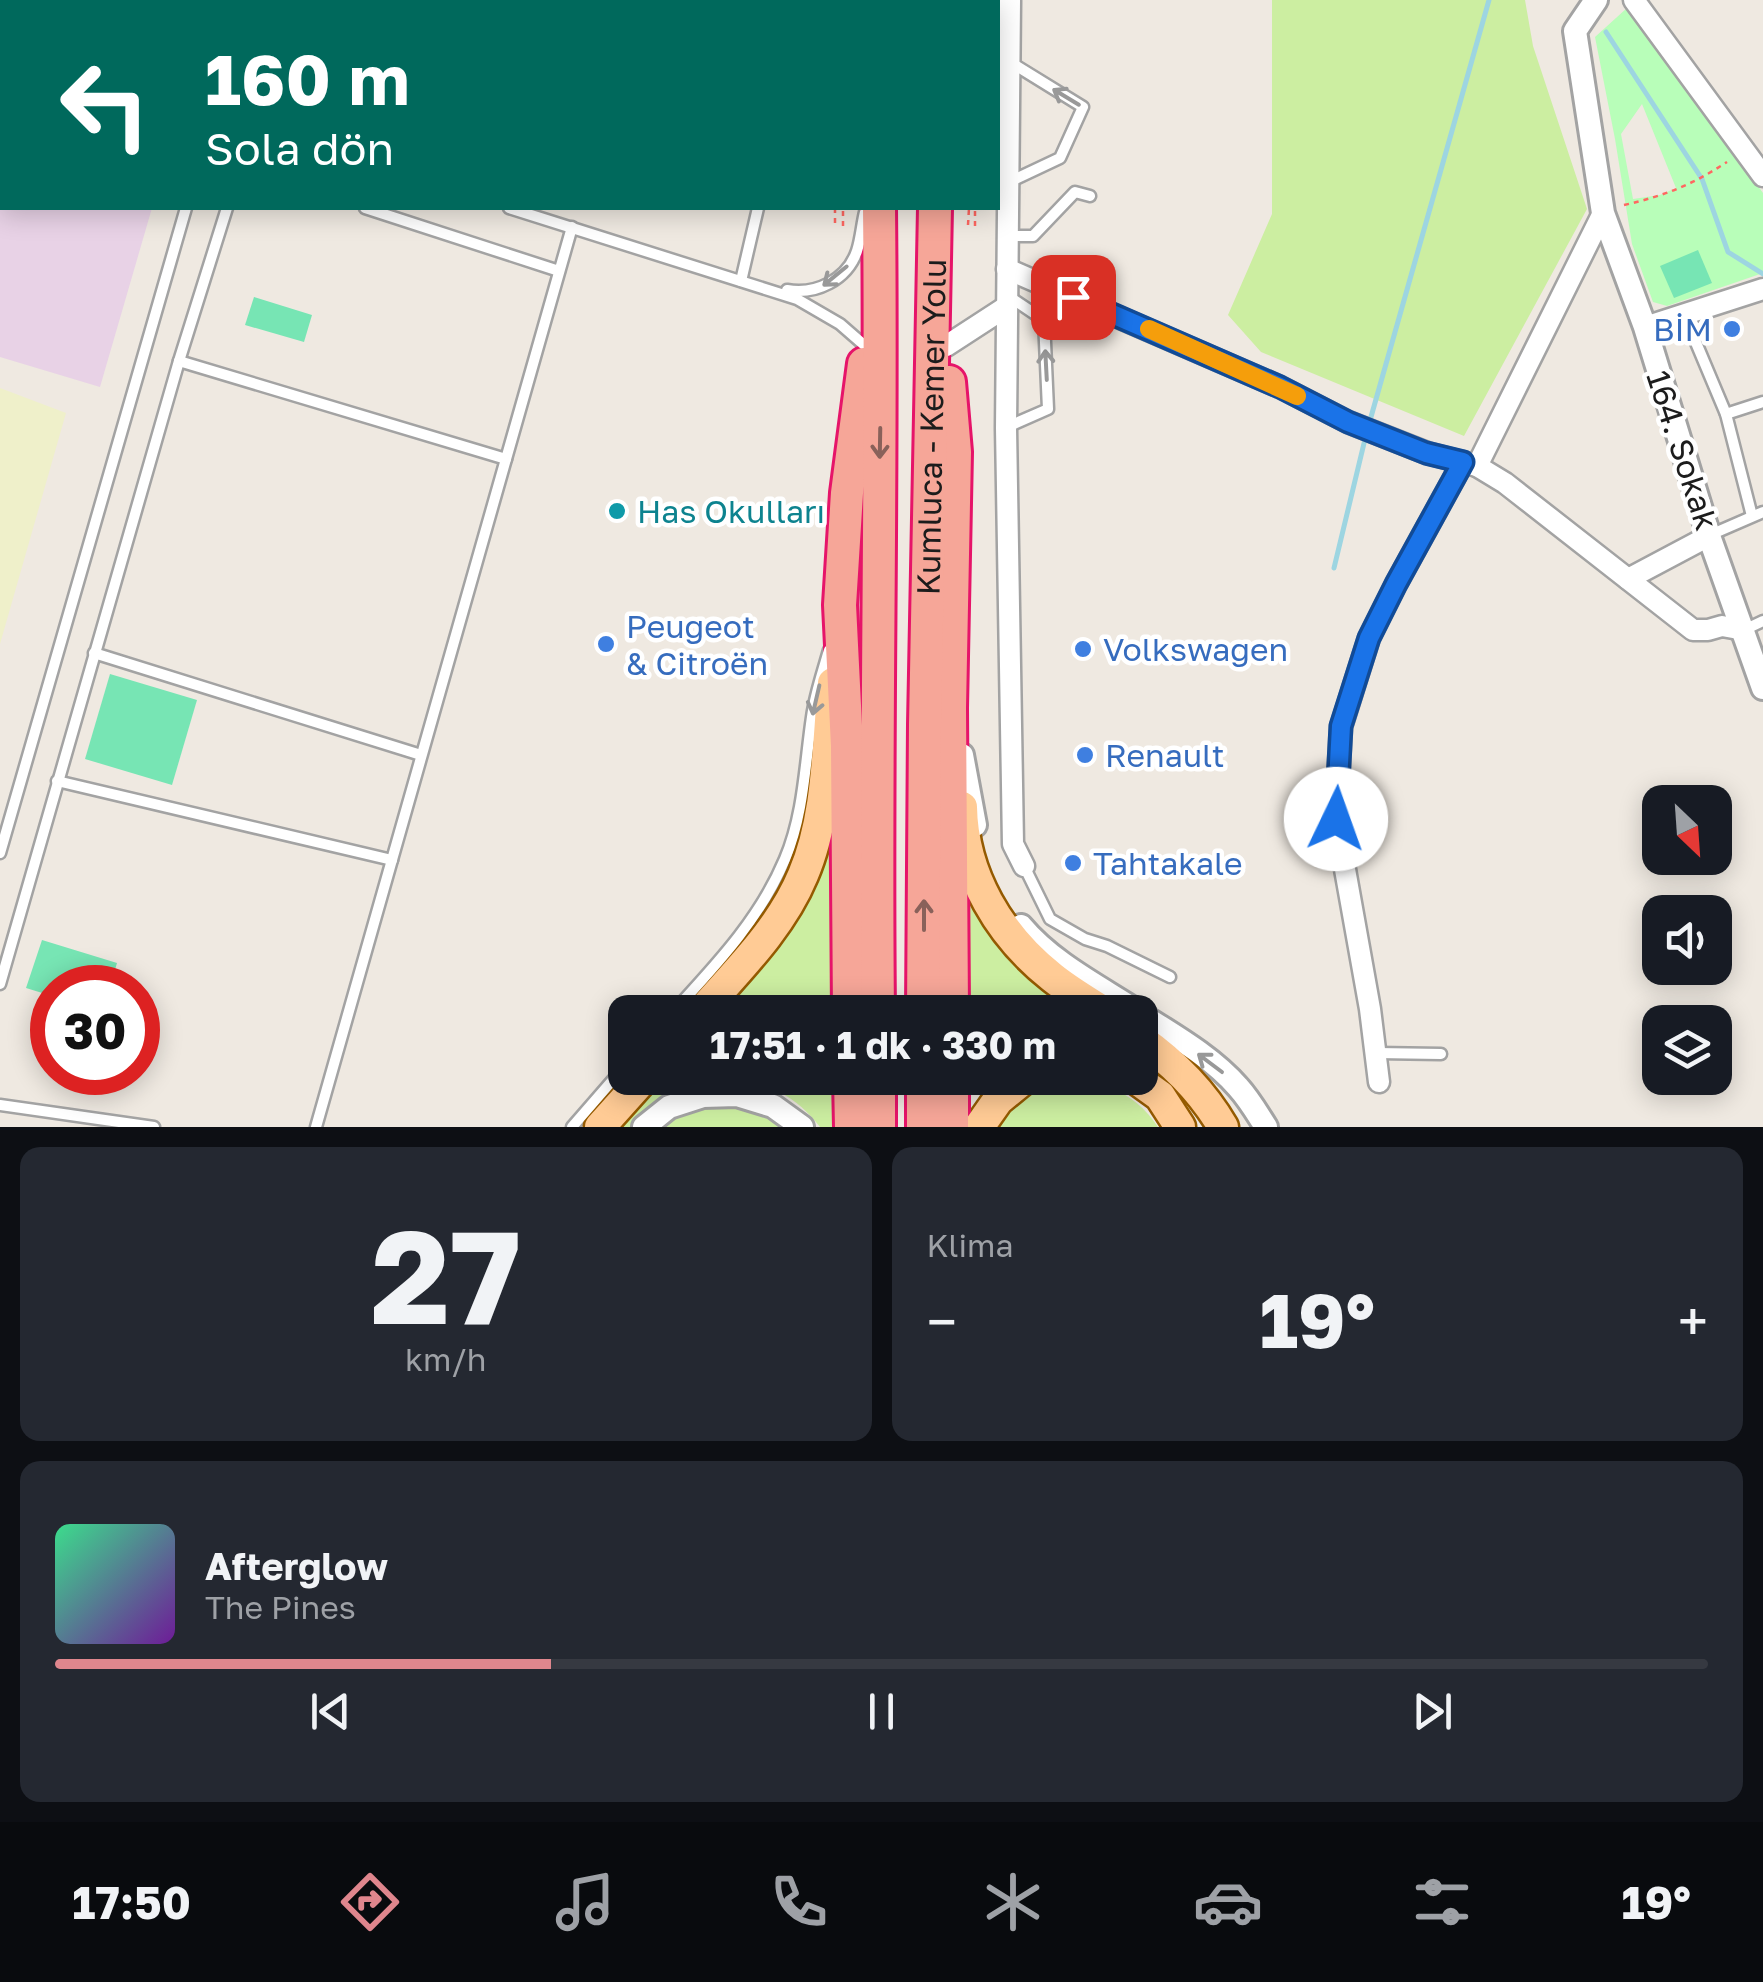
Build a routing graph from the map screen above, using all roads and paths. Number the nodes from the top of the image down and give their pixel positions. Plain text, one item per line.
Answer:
1 (1010, 0) edge
2 (1596, 0) edge
3 (1634, 0) edge
4 (1009, 62) junction
5 (1745, 150) junction
6 (1763, 176) edge
7 (1008, 182) junction
8 (1090, 196) dead end
9 (1612, 209) junction
10 (185, 210) edge
11 (226, 210) edge
12 (371, 210) edge
13 (516, 210) edge
14 (758, 210) edge
15 (835, 210) edge
16 (843, 210) edge
17 (866, 210) edge
18 (972, 210) edge
19 (972, 210) edge
20 (935, 213) edge
21 (835, 223) dead end
22 (879, 224) edge
23 (968, 225) dead end
24 (843, 226) dead end
25 (974, 226) dead end
26 (572, 227) junction
27 (1008, 236) junction
28 (1007, 269) junction
29 (560, 271) junction
30 (741, 280) junction
31 (761, 287) junction
32 (1763, 289) edge
33 (1007, 301) junction
34 (1684, 314) junction
35 (1645, 327) junction
36 (946, 346) junction
37 (874, 356) junction
38 (179, 361) junction
39 (1763, 402) edge
40 (1726, 414) junction
41 (1006, 428) junction
42 (955, 452) junction
43 (506, 459) junction
44 (1470, 464) junction
45 (1757, 514) edge
46 (1709, 536) junction
47 (1628, 579) junction
48 (840, 606) junction
49 (1753, 625) edge
50 (94, 653) junction
51 (1763, 688) edge
52 (422, 755) junction
53 (962, 755) junction
54 (57, 781) junction
55 (0, 853) edge
56 (392, 860) junction
57 (1024, 866) joint
58 (1170, 978) dead end
59 (0, 984) edge
60 (688, 995) edge
61 (716, 995) edge
62 (849, 995) edge
63 (878, 995) edge
64 (923, 995) edge
65 (952, 995) edge
66 (1079, 995) edge
67 (1111, 995) edge
68 (1158, 1026) edge
69 (1158, 1053) edge
70 (1376, 1053) junction
71 (1441, 1054) dead end
72 (1379, 1082) dead end
73 (608, 1086) edge
74 (629, 1095) edge
75 (850, 1095) edge
76 (879, 1095) edge
77 (923, 1095) edge
78 (952, 1095) edge
79 (1004, 1095) edge
80 (1158, 1095) edge
81 (0, 1105) edge
82 (154, 1127) edge
83 (316, 1127) edge
84 (572, 1127) edge
85 (600, 1127) edge
86 (644, 1127) edge
87 (802, 1127) edge
88 (850, 1127) edge
89 (879, 1127) edge
90 (923, 1127) edge
91 (952, 1127) edge
92 (979, 1127) edge
93 (1180, 1127) edge
94 (1223, 1127) edge
95 (1266, 1127) edge

1 - 4 street
2 - 9 street, 164. Sokak
3 - 5 street
4 - 7 street
7 -> 4 lane
5 - 6 street
5 - 9 path
7 - 27 street
8 - 27 lane
9 - 35 street, 164. Sokak
9 - 44 street
10 - 55 lane
11 - 38 lane
12 - 29 lane
13 - 26 lane
14 - 30 lane
15 - 21 path
16 - 24 path
17 -> 31 lane
18 - 23 path
19 - 25 path
20 - 36 highway, Kumluca - Kemer Yolu
64 -> 20 highway, Kumluca - Kemer Yolu
22 - 37 highway, Kumluca - Kemer Yolu
26 - 29 lane
26 - 30 lane
27 - 28 street
28 - 33 street
28 - 44 street
29 - 43 lane
30 - 31 lane
31 - 37 lane
32 - 34 street
33 - 36 street
33 - 41 street
41 -> 33 lane
34 - 35 street
34 - 40 lane
35 - 46 street, 164. Sokak
36 - 42 highway, Kumluca - Kemer Yolu
37 - 48 highway, Kumluca - Kemer Yolu
37 -> 63 highway, Kumluca - Kemer Yolu
38 - 43 lane
38 - 50 lane
39 - 40 lane
40 - 45 lane
41 - 57 street
42 - 53 main road
42 - 65 highway, Kumluca - Kemer Yolu
43 - 52 lane
44 - 47 street
44 - 70 street
45 - 46 lane
46 - 47 street
46 - 49 street, 164. Sokak
47 - 49 street
48 -> 60 lane
48 - 61 main road
48 - 62 highway, Kumluca - Kemer Yolu
49 - 51 street, 164. Sokak
50 - 52 lane
50 - 54 lane
52 - 56 lane
53 - 66 main road
53 - 67 street
54 - 56 lane
54 - 59 lane
56 - 83 lane
57 - 58 lane
95 -> 68 street
69 - 94 main road
70 - 71 lane
70 - 72 street
73 - 84 lane
74 - 85 main road
75 - 88 highway
76 - 89 highway
77 - 90 highway
78 - 91 highway
79 - 92 main road
80 - 93 main road
81 - 82 lane
86 - 87 street

